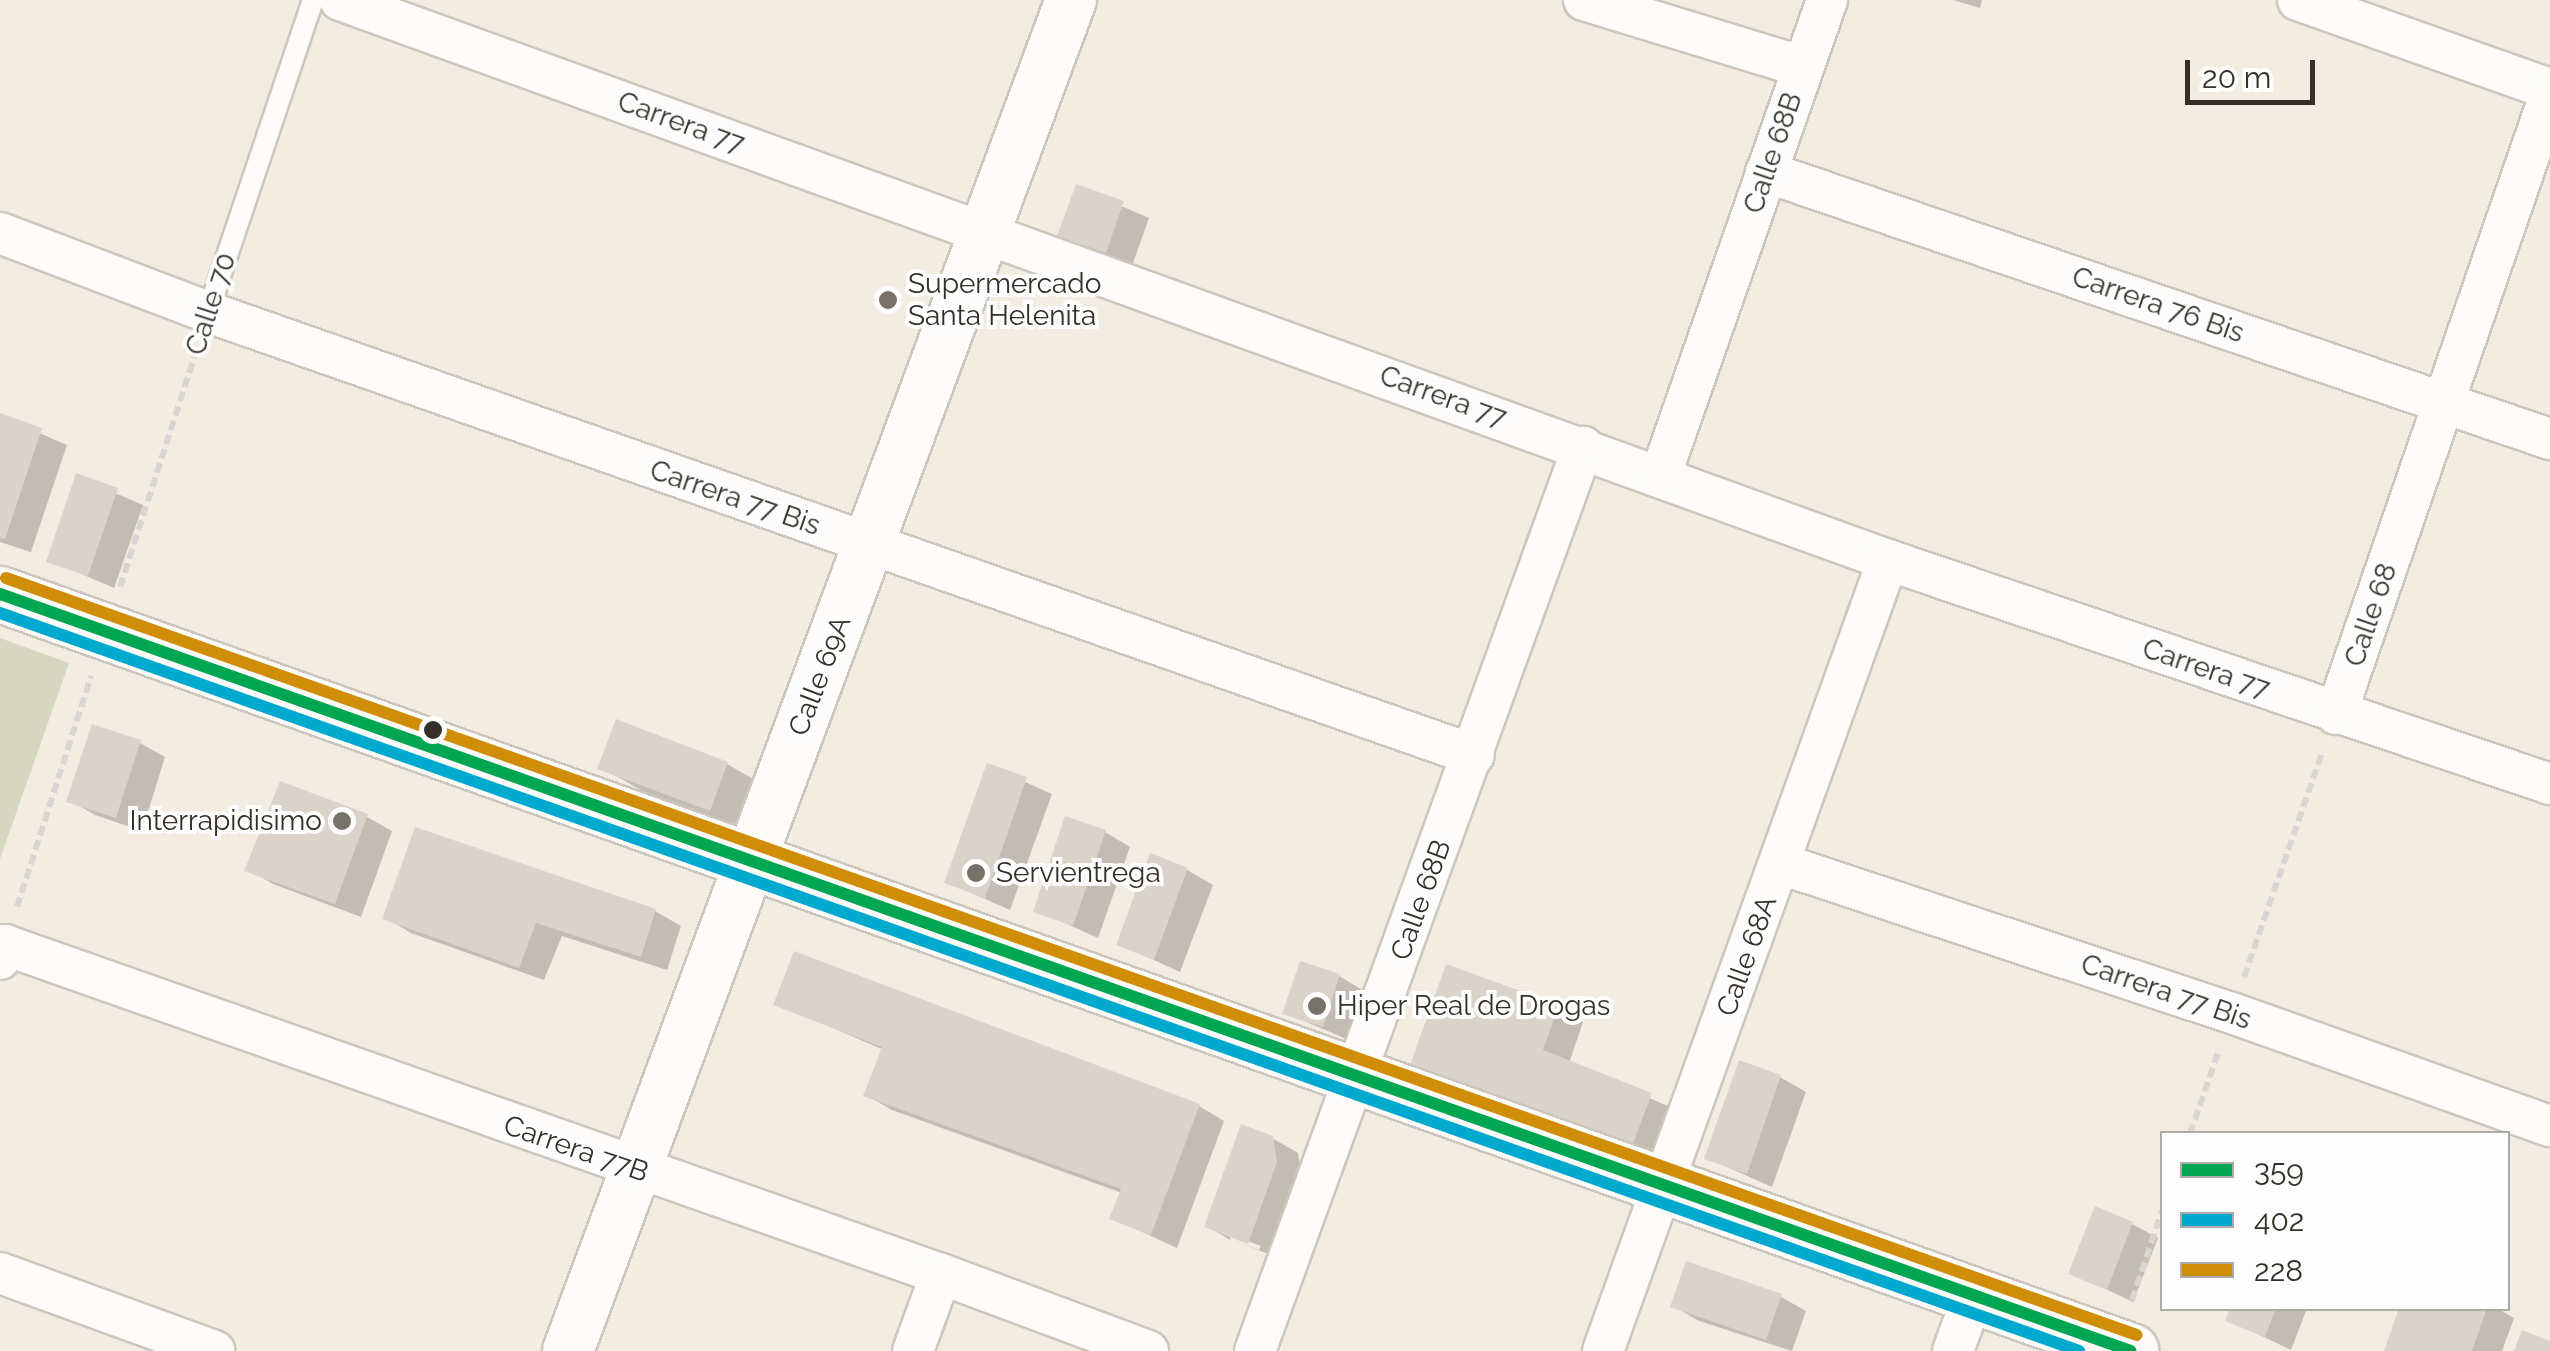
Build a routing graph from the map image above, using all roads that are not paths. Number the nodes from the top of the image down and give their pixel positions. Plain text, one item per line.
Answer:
1 (312, 0) edge
2 (340, 0) edge
3 (1071, 0) edge
4 (1584, 0) edge
5 (1827, 0) edge
6 (2298, 0) edge
7 (1803, 67) junction
8 (2550, 92) edge
9 (1766, 172) junction
10 (0, 232) edge
11 (987, 233) junction
12 (208, 312) junction
13 (2445, 403) junction
14 (2550, 439) edge
15 (1583, 448) junction
16 (1660, 477) junction
17 (869, 545) junction
18 (1888, 560) junction
19 (0, 594) edge
20 (2336, 714) junction
21 (1474, 754) junction
22 (2550, 784) edge
23 (750, 862) junction
24 (1781, 864) junction
25 (2, 952) edge
26 (1356, 1079) junction
27 (2550, 1126) edge
28 (636, 1170) junction
29 (1664, 1188) junction
30 (0, 1273) edge
31 (941, 1274) junction
32 (1973, 1296) junction
33 (2131, 1327) edge
34 (214, 1351) edge
35 (568, 1351) edge
36 (913, 1351) edge
37 (1148, 1351) edge
38 (1254, 1351) edge
39 (1602, 1351) edge
40 (1952, 1351) edge

1 - 12 lane, Calle 70
2 - 11 street, Carrera 77
3 - 11 street, Calle 69A
4 - 7 street
5 - 7 street, Calle 68B
6 - 8 street
7 - 9 street, Calle 68B
8 - 13 street, Calle 68
9 - 13 street, Carrera 76 Bis
9 - 16 street, Calle 68B
10 - 12 street, Carrera 77 Bis
11 - 15 street, Carrera 77
11 - 17 street, Calle 69A
12 - 17 street, Carrera 77 Bis
13 - 14 street, Carrera 76 Bis
13 - 20 street, Calle 68
15 - 16 street, Carrera 77
15 - 21 street, Calle 68B
16 - 18 street, Carrera 77
17 - 21 street, Carrera 77 Bis
17 - 23 street, Calle 69A
18 - 20 street, Carrera 77
18 - 24 street, Calle 68A
19 - 23 main road
20 - 22 street, Carrera 77
21 - 26 street, Calle 68B
23 - 26 main road
23 - 28 street, Calle 69A
24 - 27 street, Carrera 77 Bis
24 - 29 street, Calle 68A
25 - 28 street, Carrera 77B
26 - 29 main road
26 - 38 street, Calle 68B
28 - 31 street, Carrera 77B
28 - 35 street, Calle 69A
29 - 32 main road
29 - 39 street, Calle 68A
30 - 34 street
31 - 36 street
31 - 37 street, Carrera 77B
32 - 33 main road
32 - 40 street

